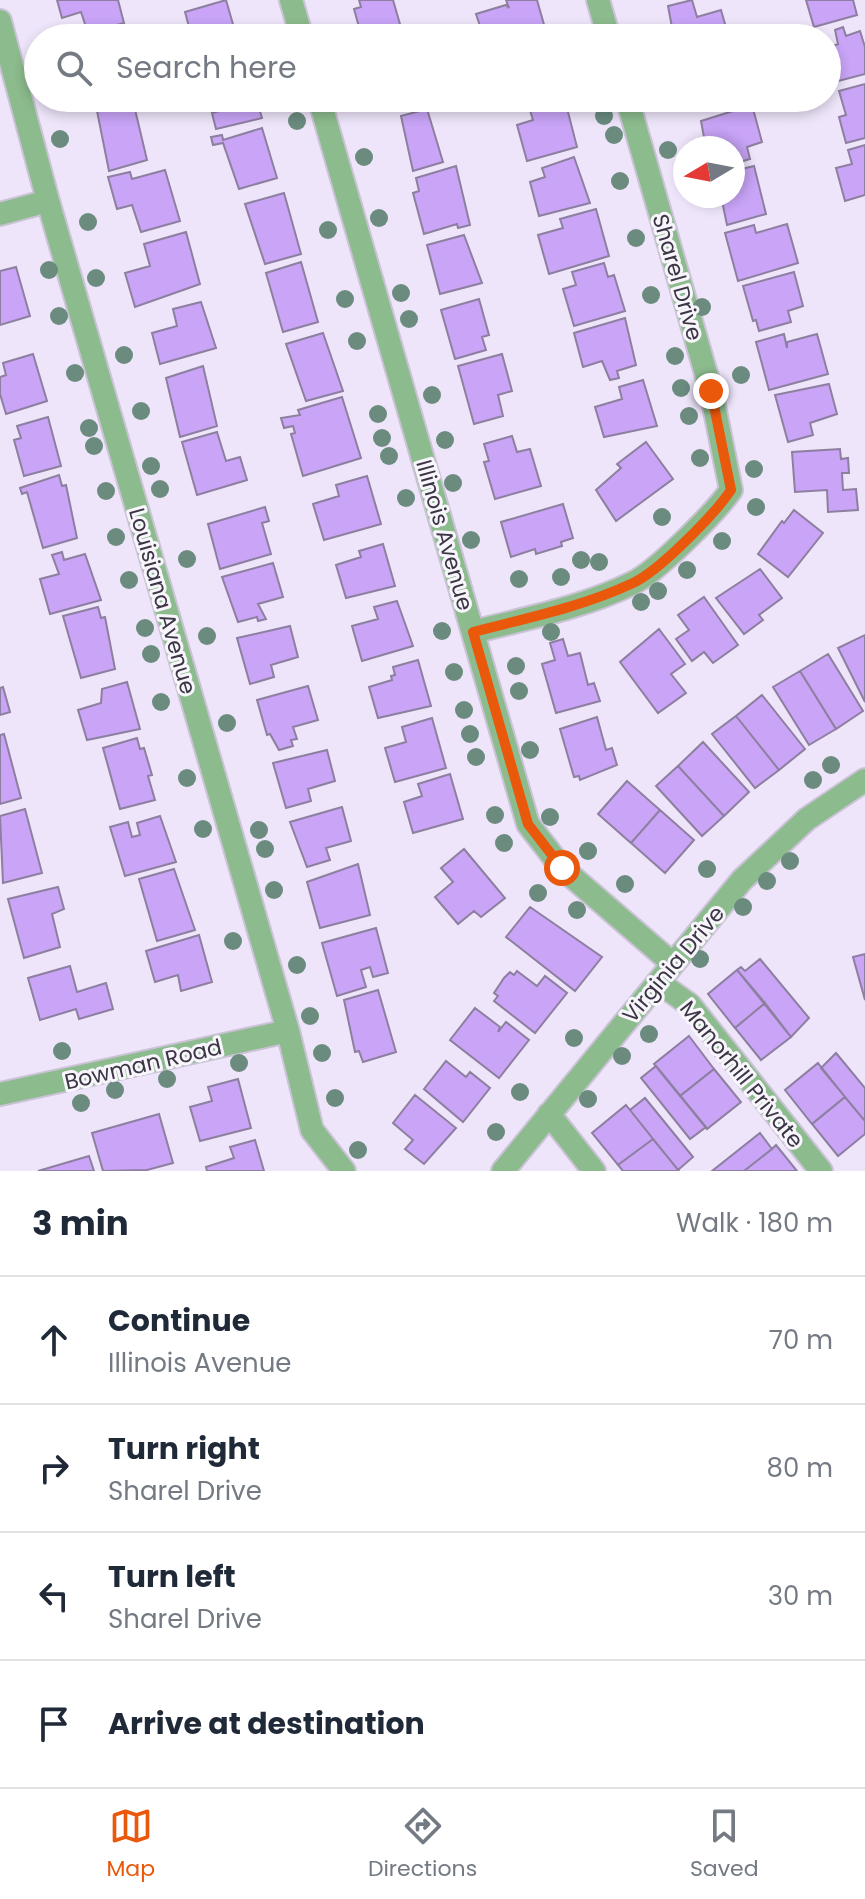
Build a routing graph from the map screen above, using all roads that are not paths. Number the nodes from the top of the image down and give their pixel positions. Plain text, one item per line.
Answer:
1 (291, 0) edge
2 (598, 0) edge
3 (0, 21) edge
4 (298, 24) edge
5 (605, 24) edge
6 (24, 111) edge
7 (24, 112) edge
8 (323, 112) edge
9 (631, 112) edge
10 (48, 201) junction
11 (0, 214) edge
12 (473, 632) junction
13 (865, 780) edge
14 (673, 964) junction
15 (658, 982) junction
16 (288, 1031) junction
17 (0, 1094) edge
18 (549, 1114) junction
19 (344, 1171) edge
20 (503, 1171) edge
21 (594, 1171) edge
22 (821, 1171) edge

1 - 4 street
2 - 5 street
3 - 6 street, Louisiana Avenue
7 - 10 street, Louisiana Avenue
8 - 12 street, Illinois Avenue
9 - 12 street, Sharel Drive
10 - 11 street
10 - 16 street, Louisiana Avenue
12 - 14 street, Illinois Avenue
13 - 14 street, Virginia Drive
14 - 15 street, Virginia Drive
15 - 18 street, Virginia Drive
15 - 22 street, Manorhill Private
16 - 17 street, Bowman Road
16 - 19 street, Louisiana Avenue
18 - 20 street, Virginia Drive
18 - 21 street

